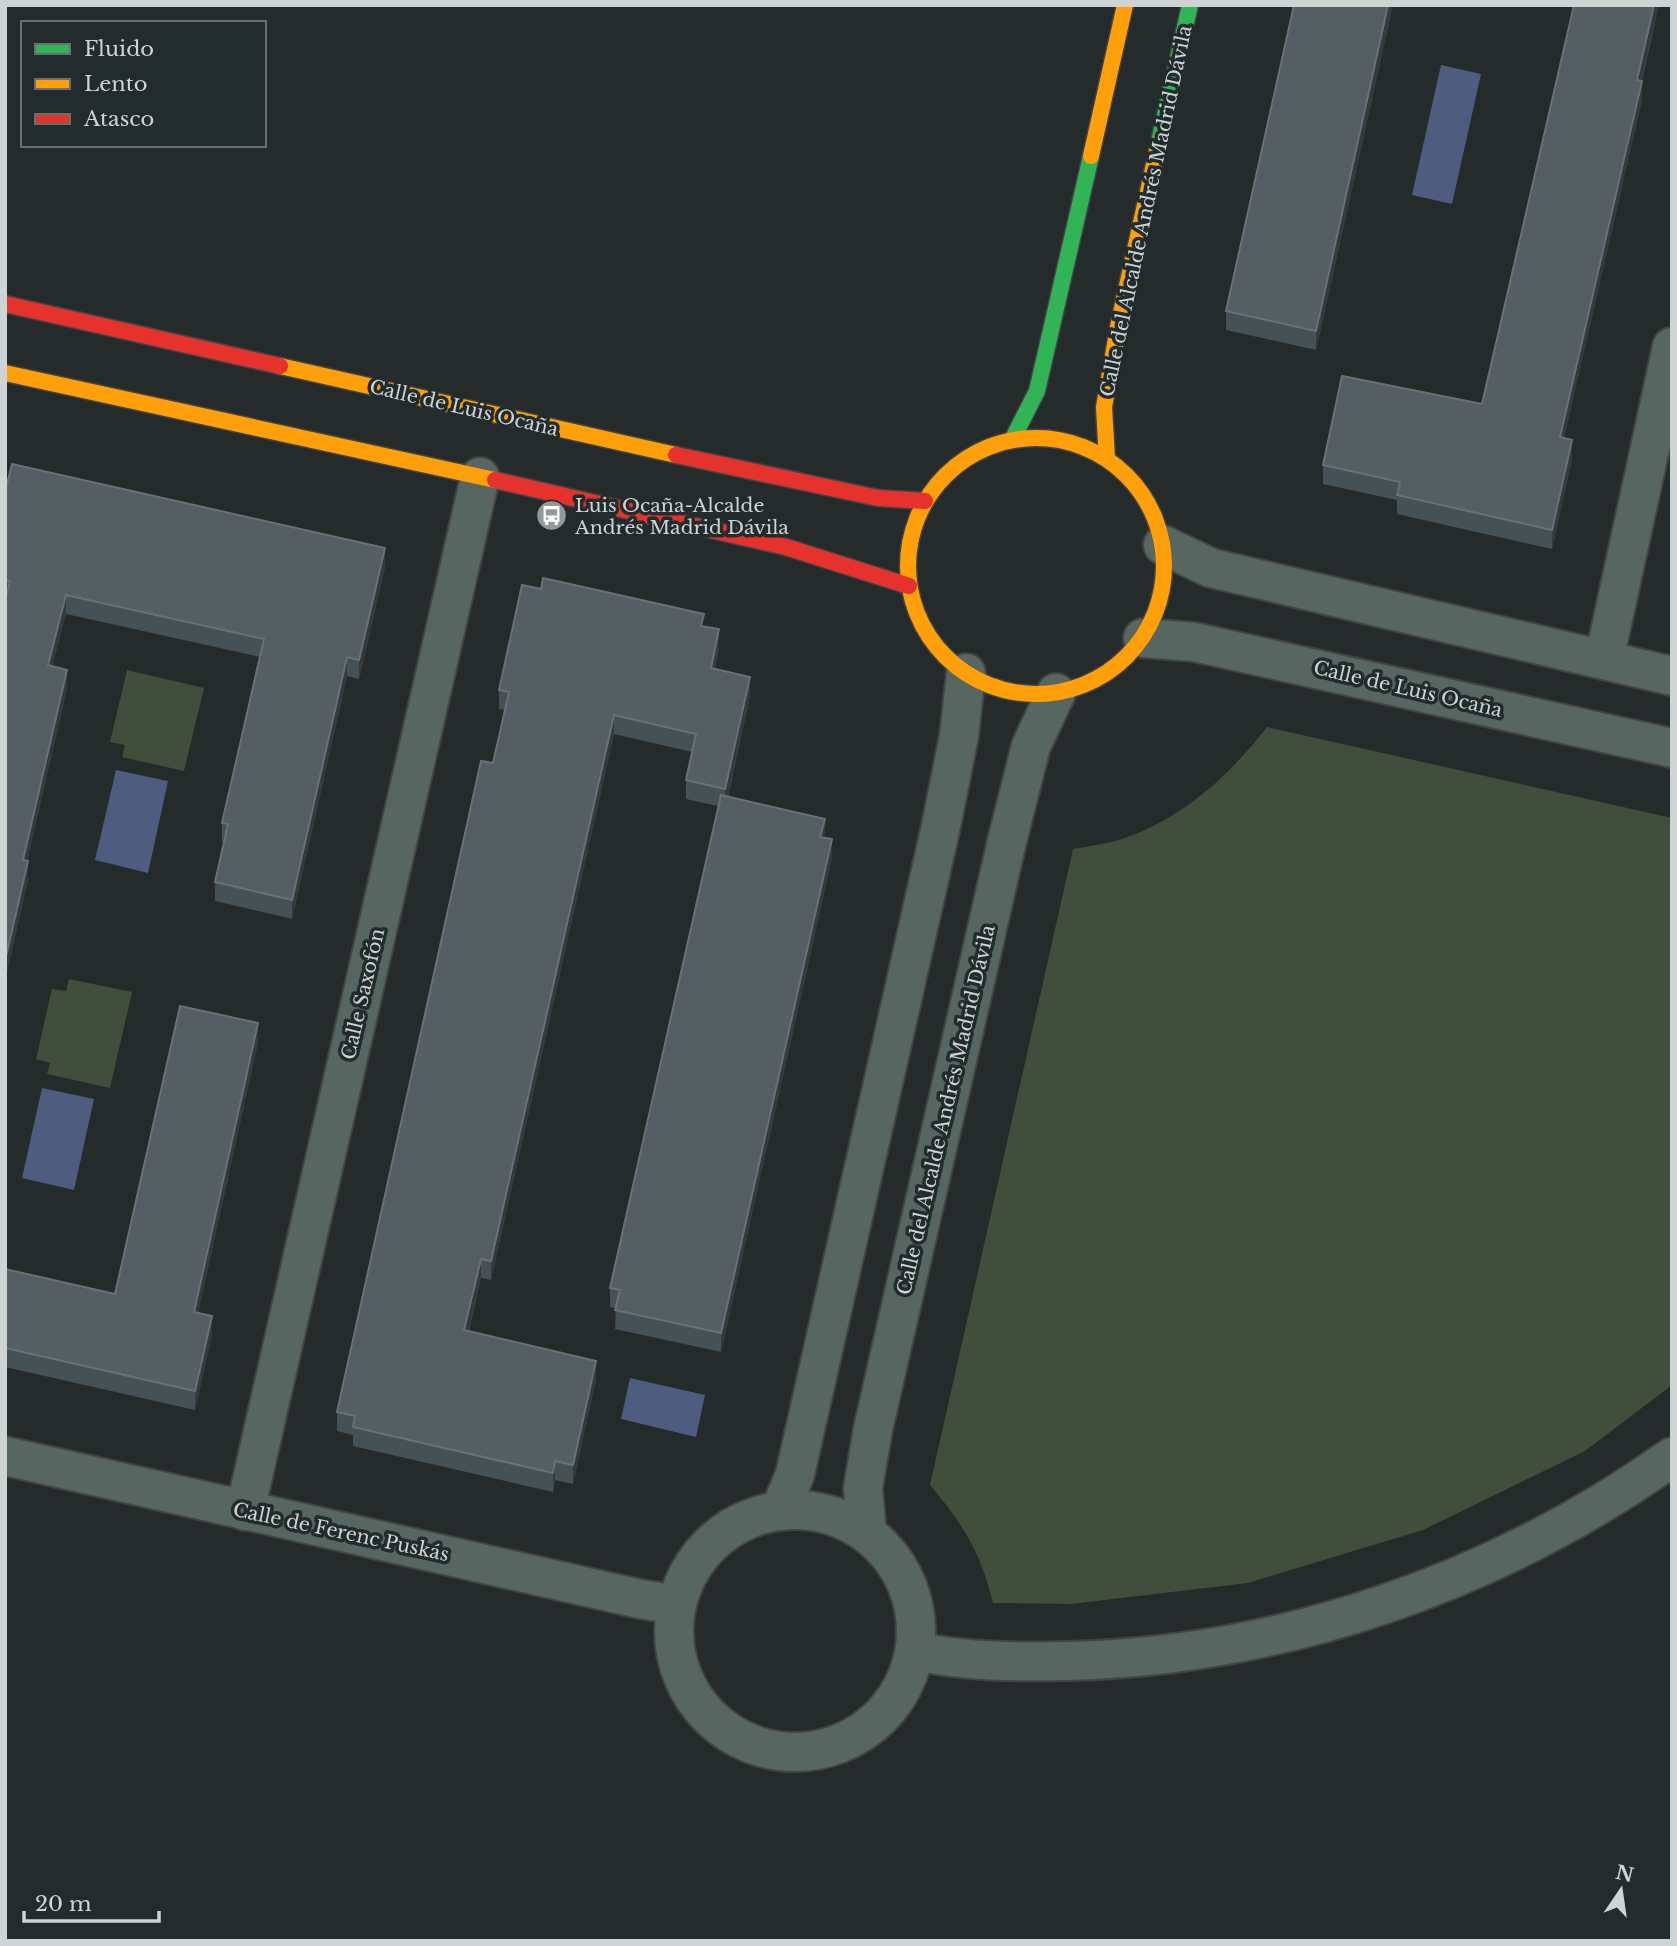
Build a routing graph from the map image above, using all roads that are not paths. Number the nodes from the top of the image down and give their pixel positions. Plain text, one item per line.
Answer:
1 (1125, 5) edge
2 (1190, 5) edge
3 (5, 304) edge
4 (1672, 347) edge
5 (5, 373) edge
6 (1012, 440) junction
7 (1107, 459) junction
8 (480, 477) junction
9 (925, 501) junction
10 (1163, 545) junction
11 (909, 586) junction
12 (1143, 638) junction
13 (1604, 660) junction
14 (966, 673) junction
15 (1672, 676) edge
16 (1056, 693) junction
17 (1672, 748) edge
18 (5, 1456) edge
19 (1672, 1457) edge
20 (245, 1511) junction
21 (780, 1511) junction
22 (867, 1534) junction
23 (677, 1605) junction
24 (915, 1651) junction

1 - 6 main road
2 - 7 main road, Calle del Alcalde Andrés Madrid Dávila
3 - 9 main road, Calle de Luis Ocaña
4 - 13 street
5 - 8 main road
6 - 7 main road
6 - 9 main road
7 - 10 main road
8 - 11 main road
8 - 20 street, Calle Saxofón
9 - 11 main road
10 - 12 main road
10 - 13 street
11 - 14 main road
12 - 16 main road
12 - 17 street, Calle de Luis Ocaña
13 - 15 street
14 - 16 main road
14 - 21 street
16 - 22 street, Calle del Alcalde Andrés Madrid Dávila
18 - 20 street, Calle de Ferenc Puskás
19 - 24 street
20 - 23 street, Calle de Ferenc Puskás
21 - 22 street
21 - 23 street
22 - 24 street
23 - 24 street

